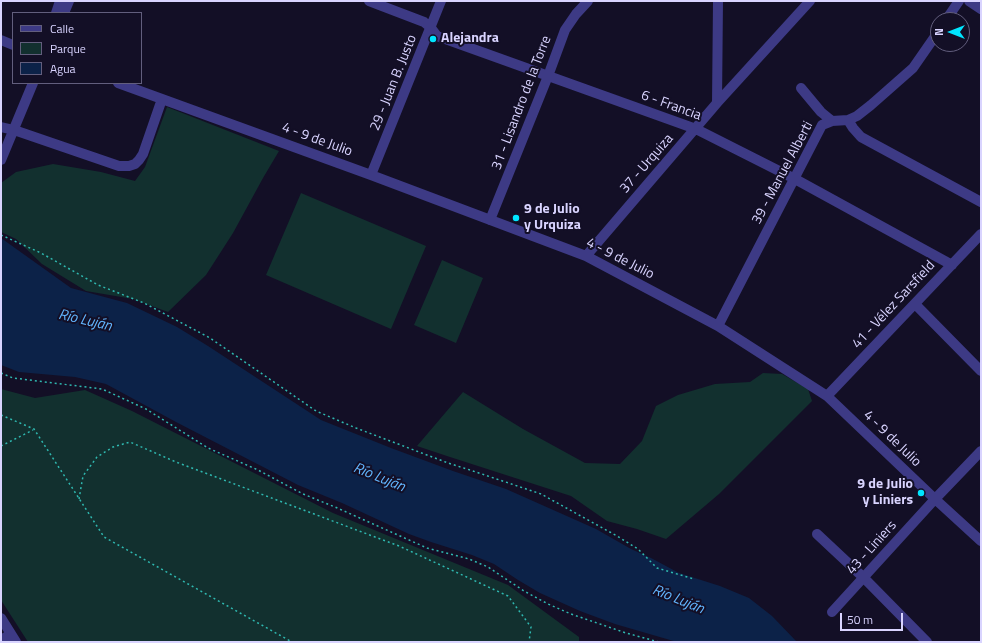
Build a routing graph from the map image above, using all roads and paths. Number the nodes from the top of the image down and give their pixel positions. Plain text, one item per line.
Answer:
1 (60, 1) edge
2 (69, 1) edge
3 (369, 1) edge
4 (442, 1) edge
5 (588, 1) edge
6 (718, 1) edge
7 (810, 1) edge
8 (960, 1) edge
9 (969, 1) edge
10 (981, 9) edge
11 (56, 12) edge
12 (64, 12) edge
13 (952, 12) edge
14 (431, 28) junction
15 (1, 40) edge
16 (930, 44) edge
17 (12, 45) edge
18 (548, 76) junction
19 (33, 84) edge
20 (121, 84) edge
21 (801, 88) dead end
22 (162, 99) junction
23 (717, 103) junction
24 (848, 120) junction
25 (832, 121) junction
26 (1, 127) edge
27 (696, 129) junction
28 (14, 130) junction
29 (1, 160) edge
30 (372, 175) junction
31 (795, 179) junction
32 (981, 202) edge
33 (490, 220) junction
34 (981, 234) edge
35 (1, 235) edge
36 (586, 256) junction
37 (952, 265) junction
38 (915, 304) junction
39 (718, 326) junction
40 (981, 371) edge
41 (1, 373) edge
42 (827, 396) junction
43 (1, 415) edge
44 (34, 429) junction
45 (1, 446) edge
46 (981, 451) edge
47 (79, 499) junction
48 (935, 499) junction
49 (817, 534) dead end
50 (981, 541) edge
51 (864, 578) junction
52 (694, 579) dead end
53 (832, 612) dead end
54 (1, 618) edge
55 (13, 638) edge
56 (1, 640) edge
57 (292, 642) edge
58 (529, 642) edge
59 (659, 642) edge
60 (928, 642) edge

1 - 11 street
2 - 12 street
3 - 14 street, 6 - Francia
4 - 14 street, 29 - Juan B. Justo
5 - 18 street, 31 - Lisandro de la Torre
6 - 23 street
7 - 23 street, 37 - Urquiza
8 - 13 street
9 - 10 street
14 - 18 street, 6 - Francia
14 - 30 street, 29 - Juan B. Justo
15 - 17 street
16 - 24 street, 39 - Manuel Alberti
18 - 27 street, 6 - Francia
18 - 33 street, 31 - Lisandro de la Torre
19 - 28 street
20 - 22 street, 4 - 9 de Julio
21 - 25 street
22 - 28 street
22 - 30 street, 4 - 9 de Julio
23 - 27 street, 37 - Urquiza
24 - 25 street, 39 - Manuel Alberti
24 - 32 street
25 - 31 street, 39 - Manuel Alberti
26 - 28 street
27 - 31 street, 6 - Francia
27 - 36 street, 37 - Urquiza
28 - 29 street
30 - 33 street, 4 - 9 de Julio
31 - 37 street, 6 - Francia
31 - 39 street, 39 - Manuel Alberti
33 - 36 street, 4 - 9 de Julio
34 - 37 street, 41 - Vélez Sarsfield
35 - 52 path
36 - 39 street, 4 - 9 de Julio
37 - 38 street, 41 - Vélez Sarsfield
38 - 40 street
38 - 42 street, 41 - Vélez Sarsfield
39 - 42 street, 4 - 9 de Julio
41 - 59 path
42 - 48 street, 4 - 9 de Julio
43 - 44 path
44 - 45 path
44 - 47 path
46 - 48 street, 43 - Liniers
47 - 57 path
47 - 58 path
48 - 50 street, 4 - 9 de Julio
48 - 51 street, 43 - Liniers
49 - 51 street
51 - 53 street, 43 - Liniers
51 - 60 street
54 - 55 street
55 - 56 street

